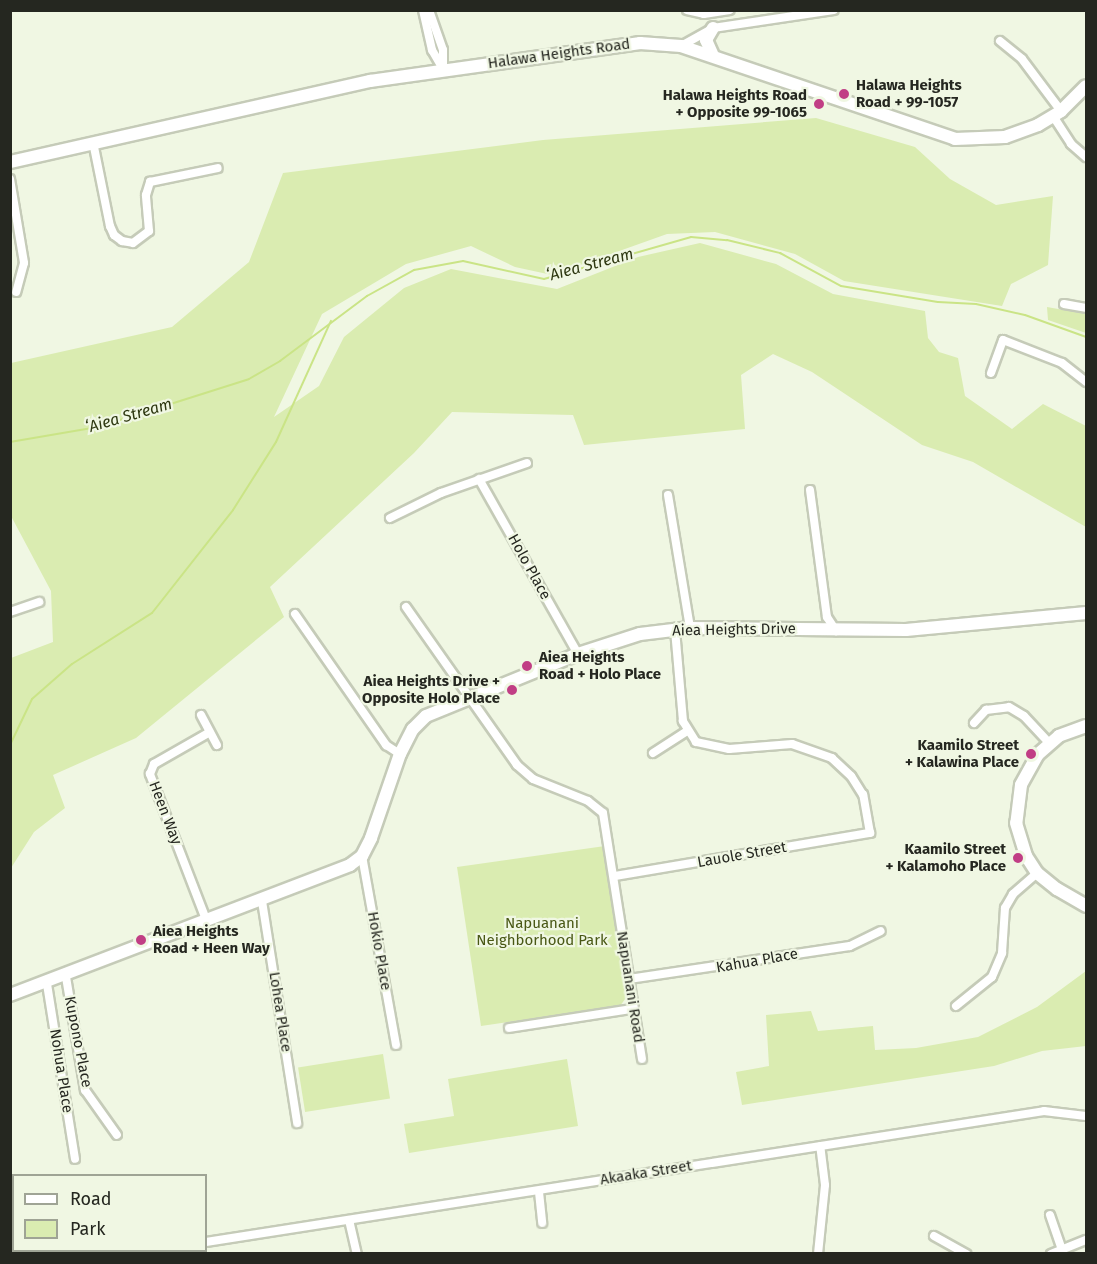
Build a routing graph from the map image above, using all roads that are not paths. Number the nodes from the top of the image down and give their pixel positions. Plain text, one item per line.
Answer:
1 (423, 10) edge
2 (429, 10) edge
3 (687, 10) edge
4 (730, 10) edge
5 (834, 10) edge
6 (712, 28) junction
7 (1000, 41) dead end
8 (681, 46) junction
9 (712, 56) junction
10 (443, 69) junction
11 (1086, 86) edge
12 (1057, 114) junction
13 (93, 142) junction
14 (1086, 157) edge
15 (10, 162) edge
16 (218, 168) dead end
17 (10, 179) edge
18 (16, 292) dead end
19 (1064, 304) dead end
20 (1086, 308) edge
21 (991, 373) dead end
22 (1086, 382) edge
23 (527, 463) dead end
24 (479, 480) junction
25 (810, 490) dead end
26 (669, 495) dead end
27 (390, 518) dead end
28 (39, 602) dead end
29 (406, 607) dead end
30 (10, 612) edge
31 (1086, 613) edge
32 (295, 614) dead end
33 (690, 628) junction
34 (675, 629) junction
35 (836, 631) junction
36 (578, 654) junction
37 (471, 696) junction
38 (201, 715) dead end
39 (974, 723) dead end
40 (1086, 726) edge
41 (687, 731) junction
42 (210, 732) junction
43 (1049, 743) junction
44 (217, 745) dead end
45 (653, 753) dead end
46 (399, 754) junction
47 (362, 856) junction
48 (1037, 873) junction
49 (615, 876) junction
50 (262, 901) junction
51 (1086, 906) edge
52 (207, 922) junction
53 (881, 931) dead end
54 (66, 977) junction
55 (629, 979) junction
56 (47, 984) junction
57 (10, 996) edge
58 (956, 1006) dead end
59 (632, 1009) junction
60 (508, 1028) dead end
61 (396, 1046) dead end
62 (642, 1059) dead end
63 (1086, 1116) edge
64 (297, 1123) dead end
65 (117, 1135) dead end
66 (820, 1146) junction
67 (75, 1159) dead end
68 (539, 1192) junction
69 (1050, 1215) dead end
70 (350, 1220) junction
71 (542, 1222) dead end
72 (934, 1236) dead end
73 (1086, 1240) edge
74 (207, 1242) edge
75 (1062, 1250) junction
76 (357, 1254) edge
77 (818, 1254) edge
78 (966, 1254) edge
79 (1051, 1254) edge

1 - 10 street
2 - 10 street
3 - 4 street
5 - 6 street
6 - 8 street
6 - 9 street
7 - 12 street
8 - 9 street, Halawa Heights Road
8 - 10 street, Halawa Heights Road
9 - 12 street, Halawa Heights Road
10 - 13 street, Halawa Heights Road
11 - 12 street, Halawa Heights Road
12 - 14 street
13 - 15 street, Halawa Heights Road
13 - 16 street
17 - 18 street
19 - 20 street
21 - 22 street
23 - 24 street
24 - 27 street
24 - 36 street, Holo Place
25 - 35 street
26 - 33 street
28 - 30 street
29 - 37 street, Napuanani Road
31 - 35 street, Aiea Heights Drive
32 - 46 street
33 - 34 street, Aiea Heights Drive
33 - 35 street, Aiea Heights Drive
34 - 36 street, Aiea Heights Drive
34 - 41 street
36 - 37 street, Aiea Heights Drive
37 - 46 street, Aiea Heights Drive
37 - 49 street, Napuanani Road
38 - 42 street
39 - 43 street
40 - 43 street
41 - 45 street
41 - 49 street, Lauole Street
42 - 44 street
42 - 52 street, Heen Way
43 - 48 street
46 - 47 street, Aiea Heights Drive
47 - 50 street
47 - 61 street, Hokio Place
48 - 51 street
48 - 58 street
49 - 55 street, Napuanani Road
50 - 52 street
50 - 64 street, Lohea Place
52 - 54 street
53 - 55 street, Kahua Place
54 - 56 street
54 - 65 street, Kupono Place
55 - 59 street, Napuanani Road
56 - 57 street
56 - 67 street, Nohua Place
59 - 60 street
59 - 62 street, Napuanani Road
63 - 66 street, Akaaka Street
66 - 68 street, Akaaka Street
66 - 77 street
68 - 70 street, Akaaka Street
68 - 71 street
69 - 75 street
70 - 74 street, Akaaka Street
70 - 76 street
72 - 78 street
73 - 75 street
75 - 79 street

